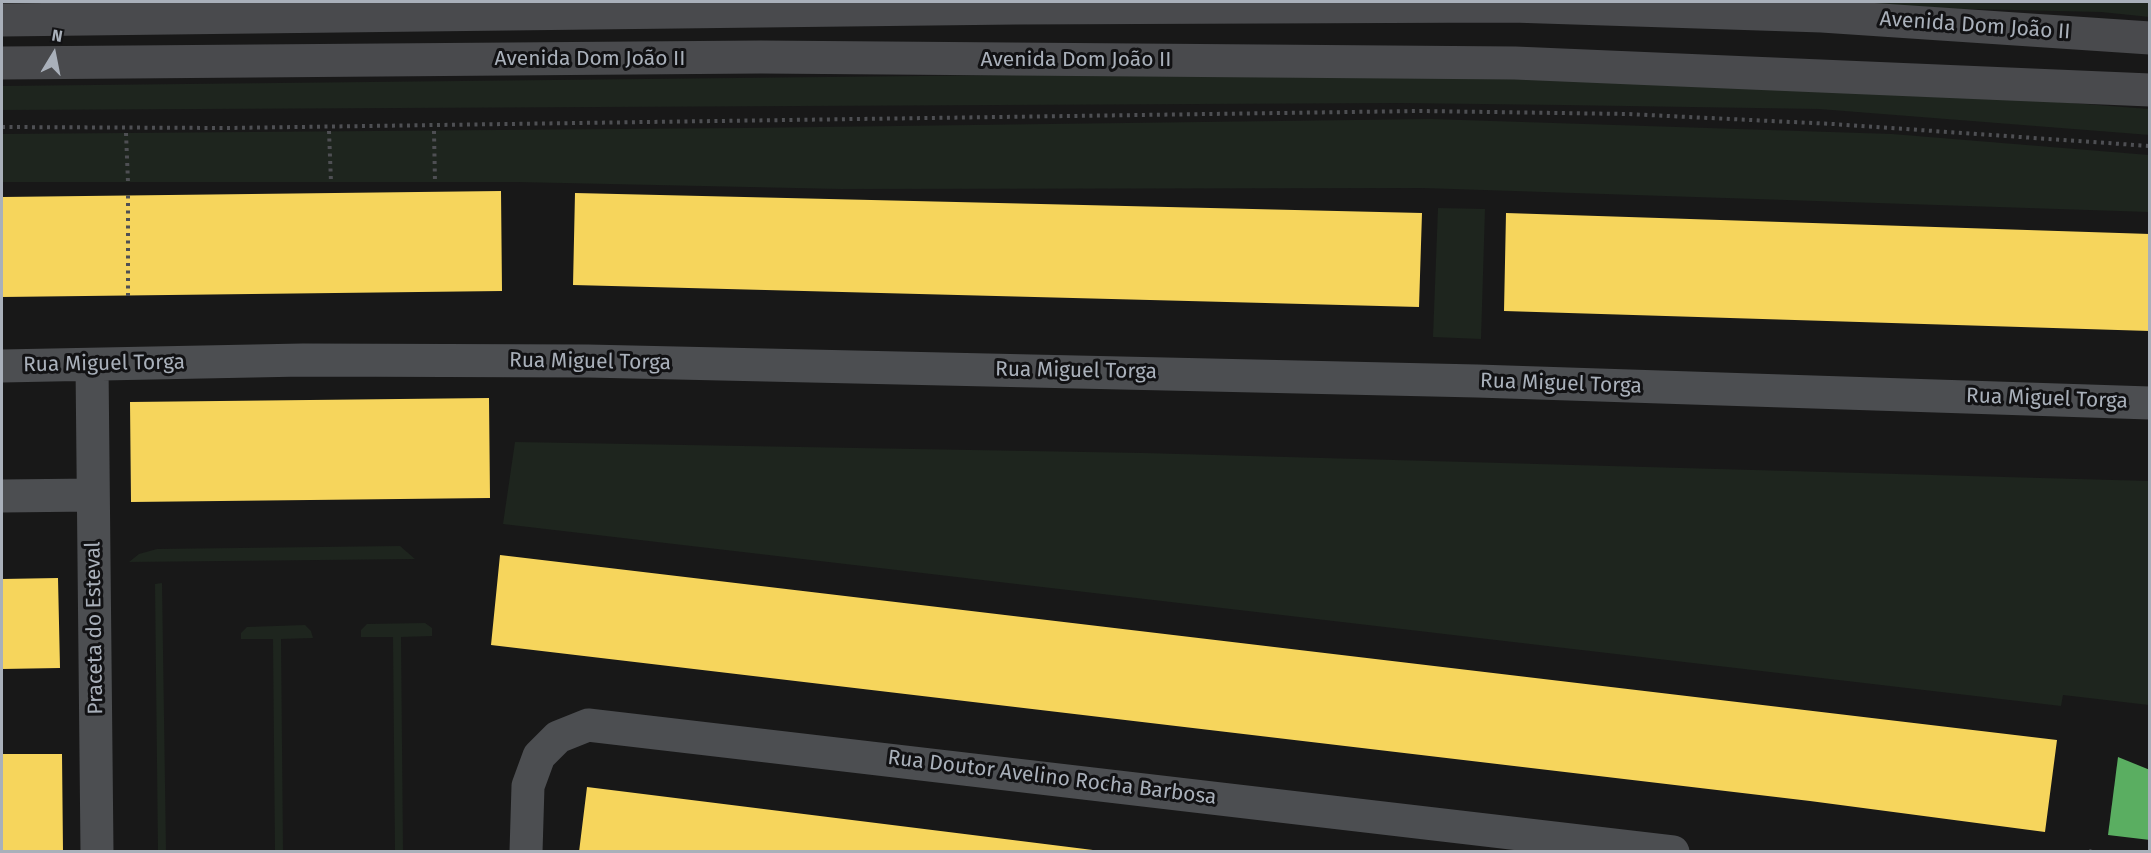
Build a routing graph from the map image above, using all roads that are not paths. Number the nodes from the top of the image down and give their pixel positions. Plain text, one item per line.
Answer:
1 (2, 20) edge
2 (2150, 38) edge
3 (2, 63) edge
4 (2150, 90) edge
5 (92, 364) junction
6 (2, 366) edge
7 (2150, 403) edge
8 (93, 495) junction
9 (2, 496) edge
10 (97, 852) edge
11 (526, 852) edge
12 (1673, 852) edge

1 - 2 main road, Avenida Dom João II
3 - 4 main road, Avenida Dom João II
5 - 6 street, Rua Miguel Torga
5 - 7 street, Rua Miguel Torga
5 - 8 street, Praceta do Esteval
8 - 9 street
8 - 10 street, Praceta do Esteval
11 - 12 street, Rua Doutor Avelino Rocha Barbosa

